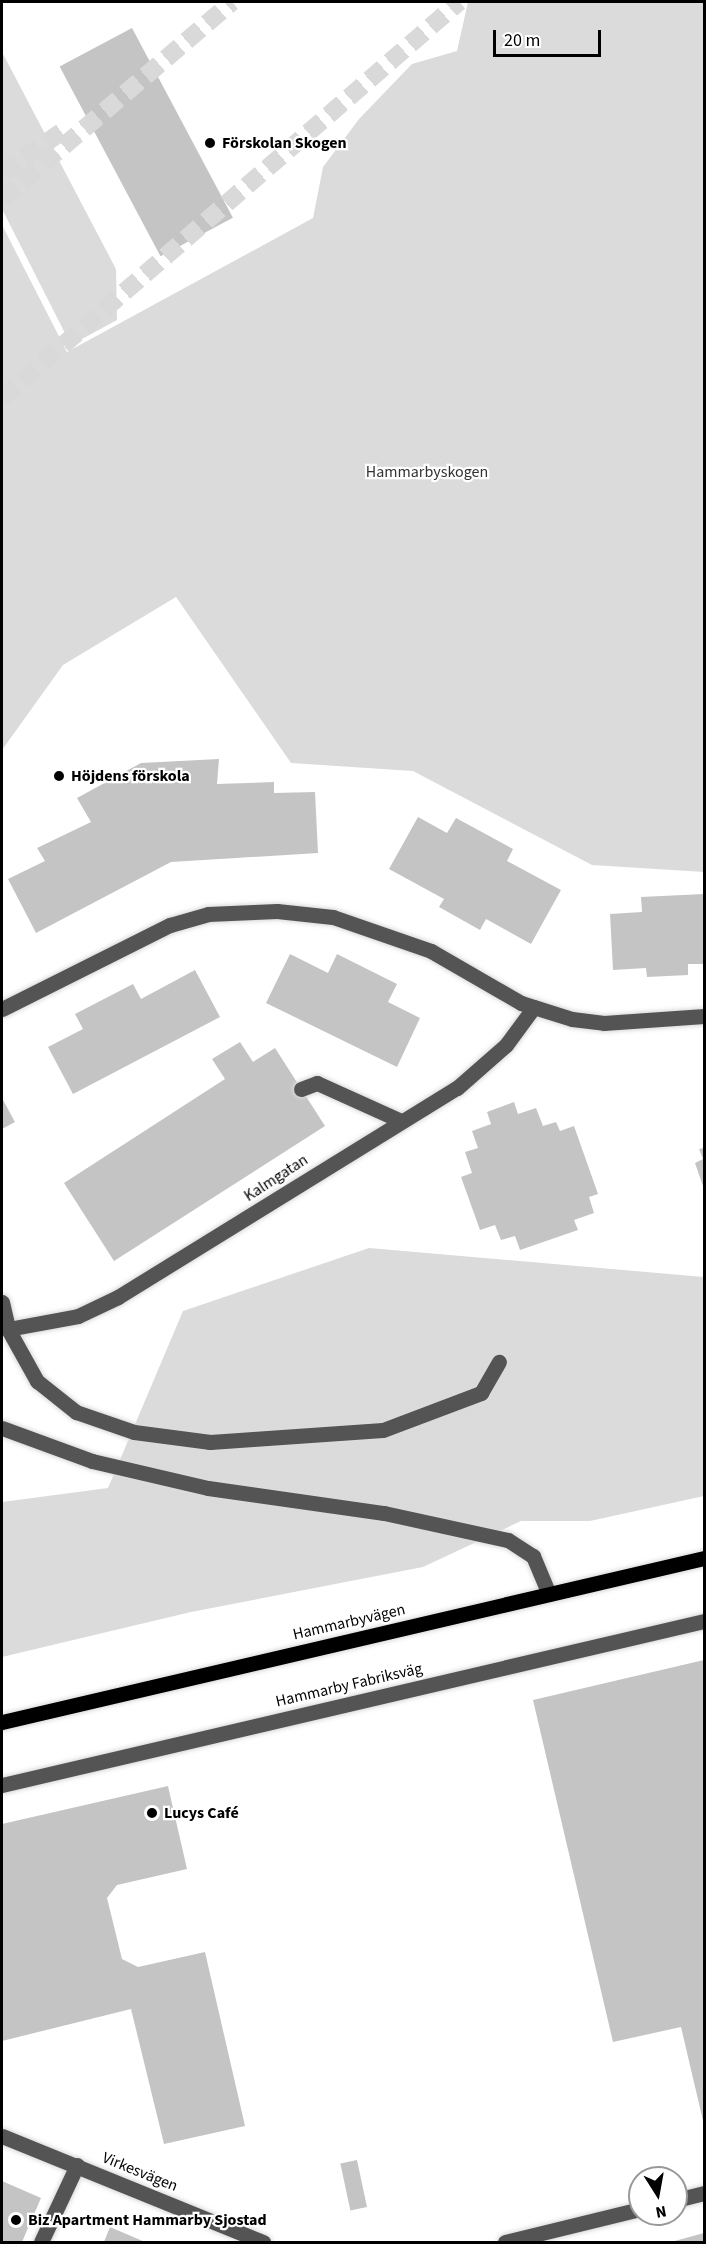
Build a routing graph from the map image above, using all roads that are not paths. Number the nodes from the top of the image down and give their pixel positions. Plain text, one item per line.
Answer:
1 (534, 1007) junction
2 (2, 1010) edge
3 (705, 1016) edge
4 (302, 1089) dead end
5 (399, 1120) junction
6 (2, 1302) edge
7 (8, 1329) junction
8 (499, 1362) dead end
9 (2, 1428) edge
10 (705, 1558) edge
11 (549, 1594) junction
12 (705, 1621) edge
13 (2, 1722) edge
14 (2, 1785) edge
15 (2, 2136) edge
16 (77, 2165) junction
17 (705, 2193) edge
18 (688, 2197) edge
19 (628, 2212) edge
20 (41, 2242) edge
21 (263, 2242) edge
22 (504, 2242) edge

1 - 2 street
1 - 3 street
1 - 5 street, Kalmgatan
4 - 5 street
5 - 7 street, Kalmgatan
6 - 7 street
7 - 8 street
9 - 11 street
10 - 11 main road, Hammarbyvägen
11 - 13 main road, Hammarbyvägen
12 - 14 street, Hammarby Fabriksväg
15 - 16 street, Virkesvägen
16 - 20 street
16 - 21 street, Virkesvägen
17 - 18 street
19 - 22 street

